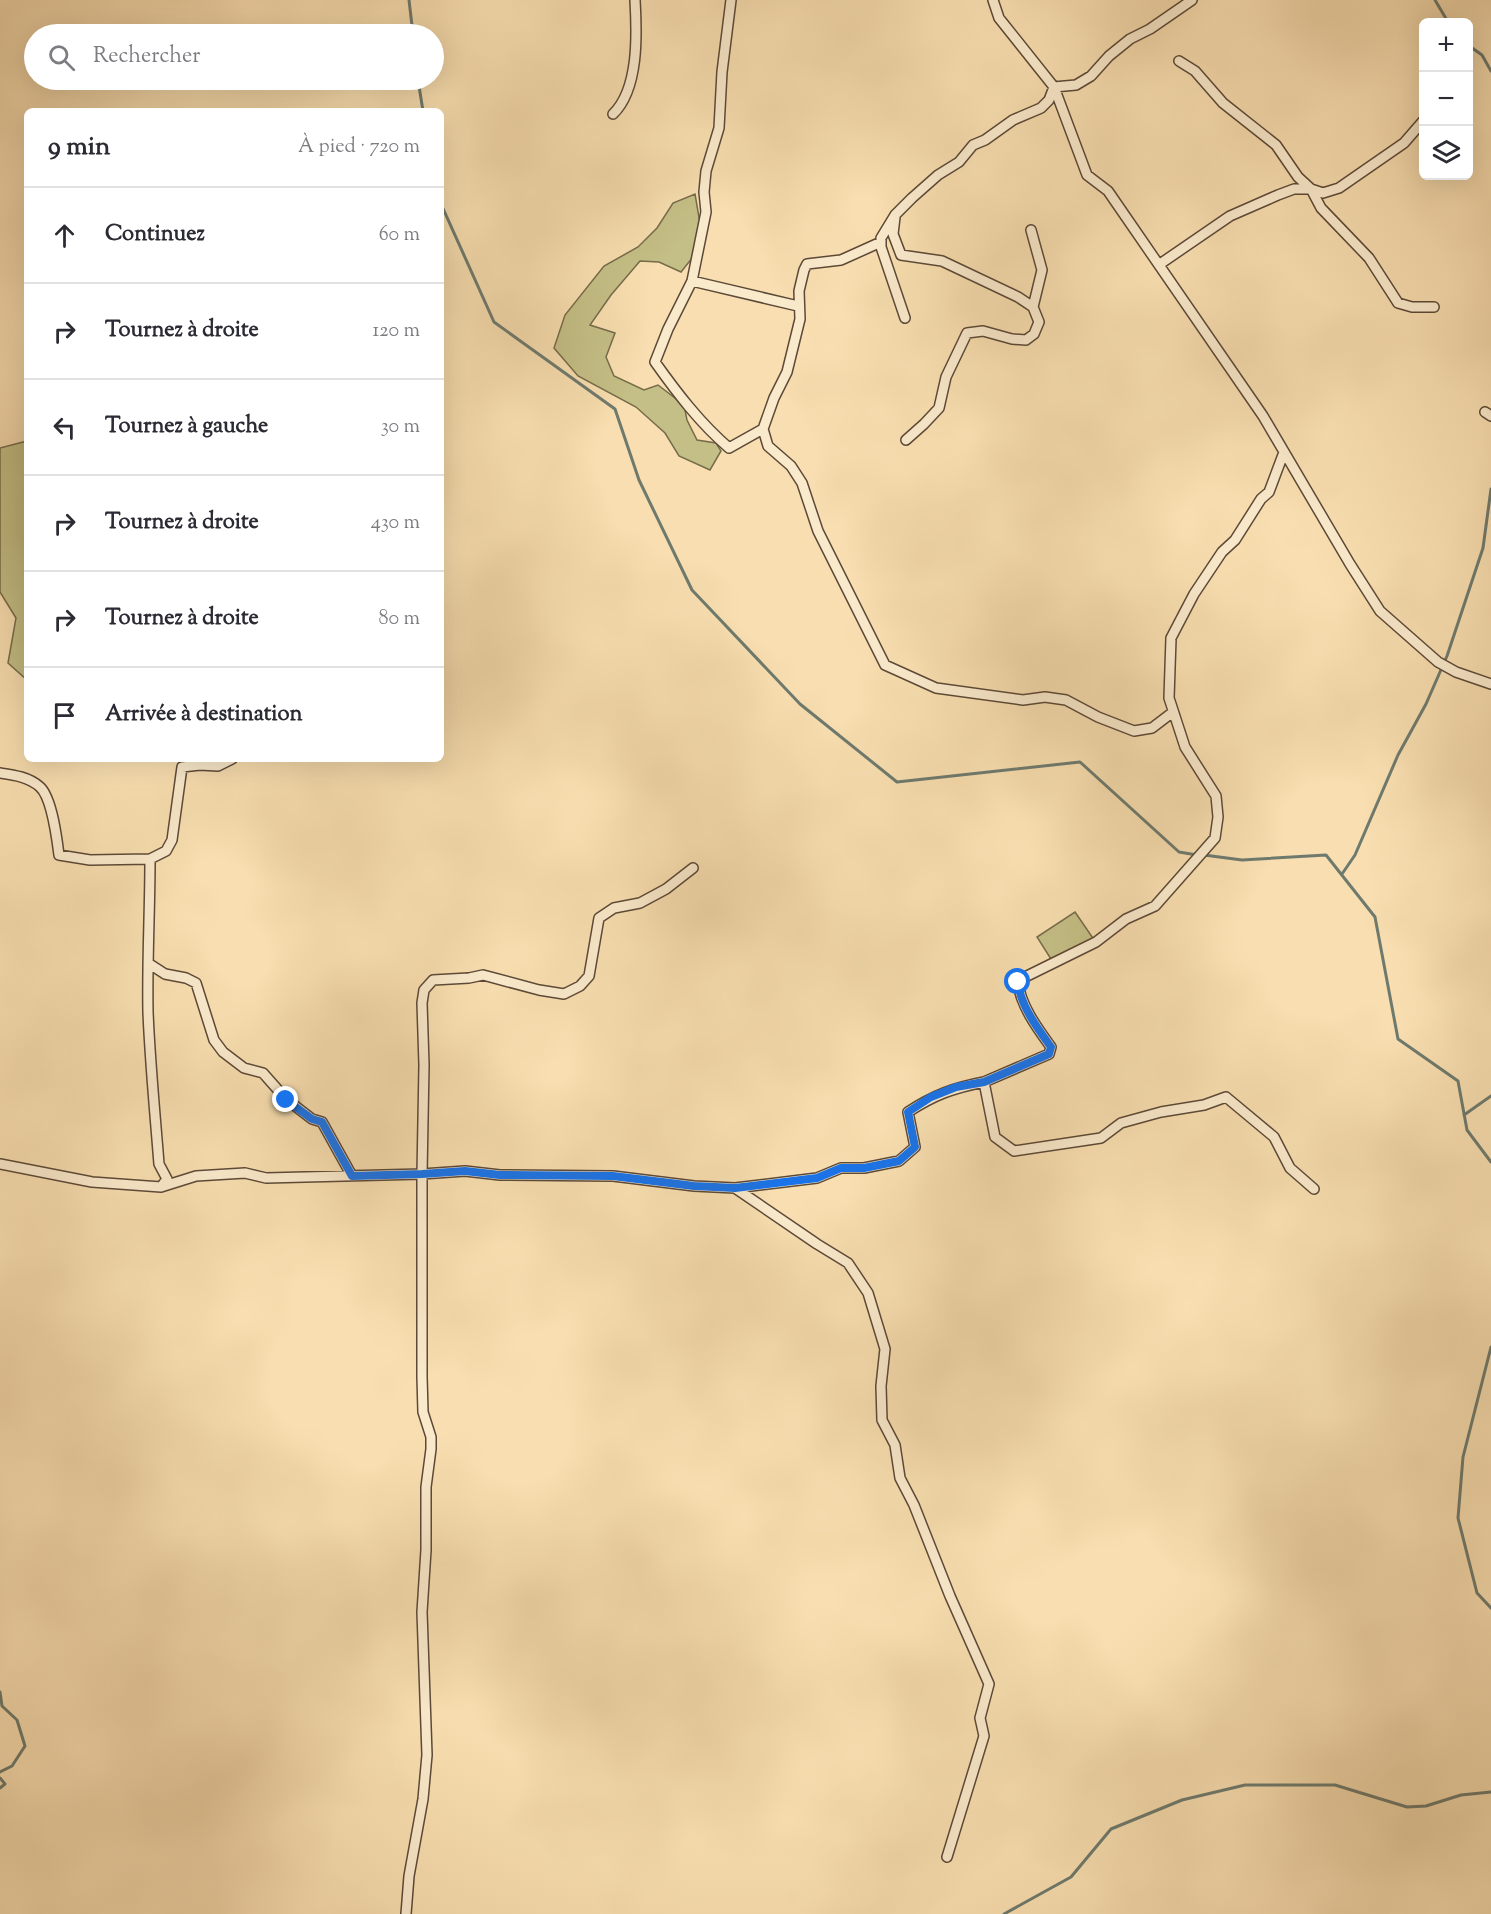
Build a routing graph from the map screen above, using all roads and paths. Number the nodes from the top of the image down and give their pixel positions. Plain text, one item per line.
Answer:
1 (635, 0) edge
2 (731, 0) edge
3 (993, 0) edge
4 (1192, 0) edge
5 (1179, 61) dead end
6 (1054, 87) junction
7 (613, 114) dead end
8 (1419, 126) edge
9 (1311, 189) junction
10 (895, 215) junction
11 (1031, 231) dead end
12 (881, 242) junction
13 (1160, 264) junction
14 (692, 281) junction
15 (798, 306) junction
16 (1033, 307) junction
17 (1434, 307) dead end
18 (905, 318) dead end
19 (764, 429) junction
20 (906, 440) dead end
21 (1284, 452) junction
22 (1491, 684) edge
23 (1173, 712) junction
24 (226, 762) edge
25 (0, 773) edge
26 (150, 859) junction
27 (693, 868) dead end
28 (148, 963) junction
29 (984, 1082) junction
30 (0, 1164) edge
31 (422, 1174) junction
32 (352, 1176) junction
33 (161, 1187) junction
34 (735, 1188) junction
35 (1314, 1189) dead end
36 (947, 1857) dead end
37 (406, 1914) edge

1 - 7 street
2 - 14 street
3 - 6 street
4 - 6 street
5 - 9 street
6 - 10 street
6 - 13 street
8 - 9 street
9 - 13 street
9 - 17 street
10 - 12 street
10 - 16 street
11 - 16 street
12 - 15 street
12 - 18 street
13 - 21 street
14 - 15 street
14 - 19 street
15 - 19 street
16 - 20 street
19 - 23 street
21 - 22 street
21 - 23 street
23 - 29 street
24 - 26 street
25 - 26 street
26 - 28 street
27 - 31 street
28 - 32 street
28 - 33 street
29 - 34 street
29 - 35 street
30 - 33 street
31 - 32 street
31 - 34 street
31 - 37 street
32 - 33 street
34 - 36 street

